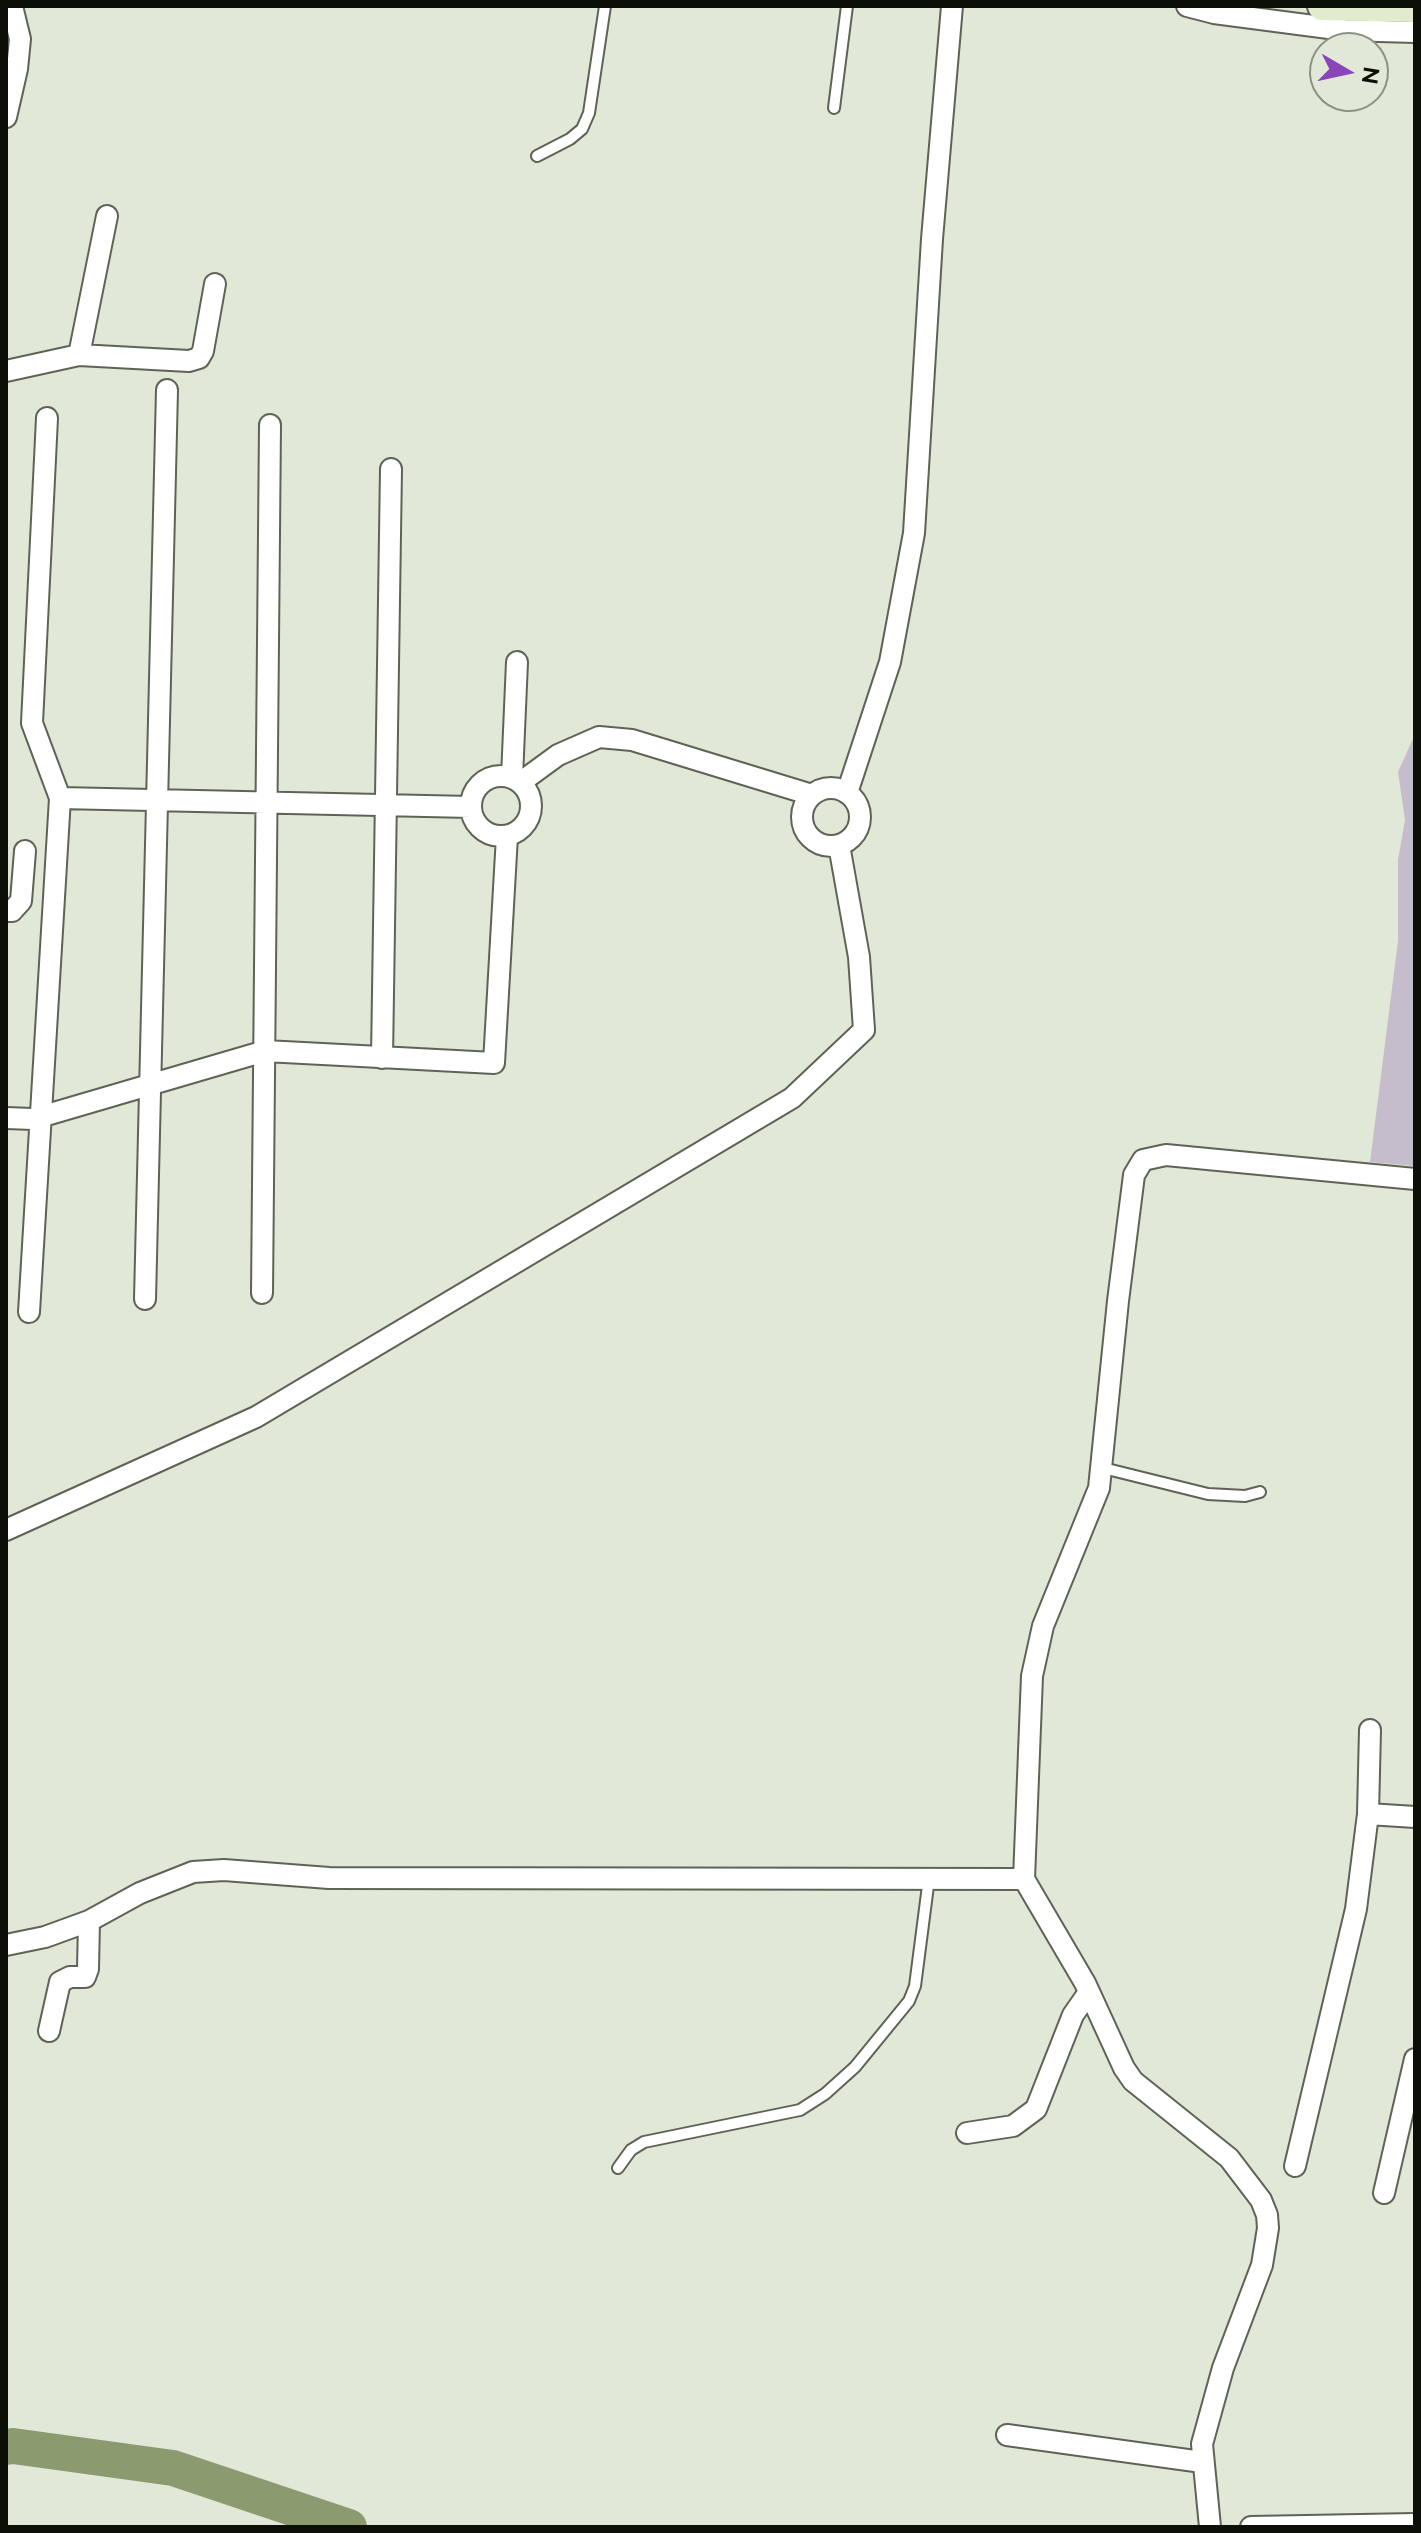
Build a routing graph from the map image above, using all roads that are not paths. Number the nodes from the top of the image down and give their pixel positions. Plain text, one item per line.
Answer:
1 (12, 6) edge
2 (605, 6) edge
3 (847, 6) edge
4 (952, 6) edge
5 (1187, 6) edge
6 (1322, 6) edge
7 (1415, 8) edge
8 (1415, 32) edge
9 (834, 108) dead end
10 (6, 117) edge
11 (537, 156) dead end
12 (107, 216) dead end
13 (215, 284) dead end
14 (79, 355) junction
15 (6, 371) edge
16 (167, 390) dead end
17 (47, 418) dead end
18 (270, 425) dead end
19 (391, 469) dead end
20 (517, 662) dead end
21 (516, 780) junction
22 (847, 793) junction
23 (812, 795) junction
24 (60, 798) junction
25 (157, 800) junction
26 (267, 802) junction
27 (386, 805) junction
28 (471, 807) junction
29 (507, 836) junction
30 (839, 845) junction
31 (25, 851) dead end
32 (6, 911) edge
33 (265, 1051) junction
34 (382, 1058) junction
35 (151, 1084) junction
36 (40, 1117) junction
37 (6, 1118) edge
38 (1415, 1179) edge
39 (262, 1293) dead end
40 (145, 1299) dead end
41 (29, 1312) dead end
42 (1103, 1468) junction
43 (1260, 1492) dead end
44 (6, 1530) edge
45 (1370, 1730) dead end
46 (1368, 1814) junction
47 (1415, 1817) edge
48 (929, 1878) junction
49 (1024, 1879) junction
50 (89, 1921) junction
51 (6, 1945) edge
52 (1089, 1992) junction
53 (49, 2031) dead end
54 (1415, 2059) edge
55 (967, 2133) dead end
56 (1295, 2166) dead end
57 (618, 2168) dead end
58 (1384, 2193) dead end
59 (1007, 2435) dead end
60 (1202, 2462) junction
61 (1415, 2524) edge
62 (1210, 2527) edge
63 (1251, 2527) edge

1 - 10 street
2 - 11 lane
3 - 9 lane
4 - 22 street
5 - 8 street
6 - 7 main road
12 - 14 street
13 - 14 street
14 - 15 street
16 - 25 street
17 - 24 street
18 - 26 street
19 - 27 street
20 - 21 street
21 - 23 street
21 - 28 street
21 - 29 street
22 - 23 street
22 - 30 street
23 - 30 street
24 - 25 street
24 - 36 street
25 - 26 street
25 - 35 street
26 - 27 street
26 - 33 street
27 - 28 street
27 - 34 street
28 - 29 street
29 - 34 street
30 - 44 street
31 - 32 street
33 - 34 street
33 - 35 street
33 - 39 street
35 - 36 street
35 - 40 street
36 - 37 street
36 - 41 street
38 - 42 street
42 - 43 lane
42 - 49 street
45 - 46 street
46 - 47 street
46 - 56 street
48 - 49 street
48 - 50 street
48 - 57 lane
49 - 52 street
50 - 51 street
50 - 53 street
52 - 55 street
52 - 60 street
54 - 58 street
59 - 60 street
60 - 62 street
61 - 63 street

